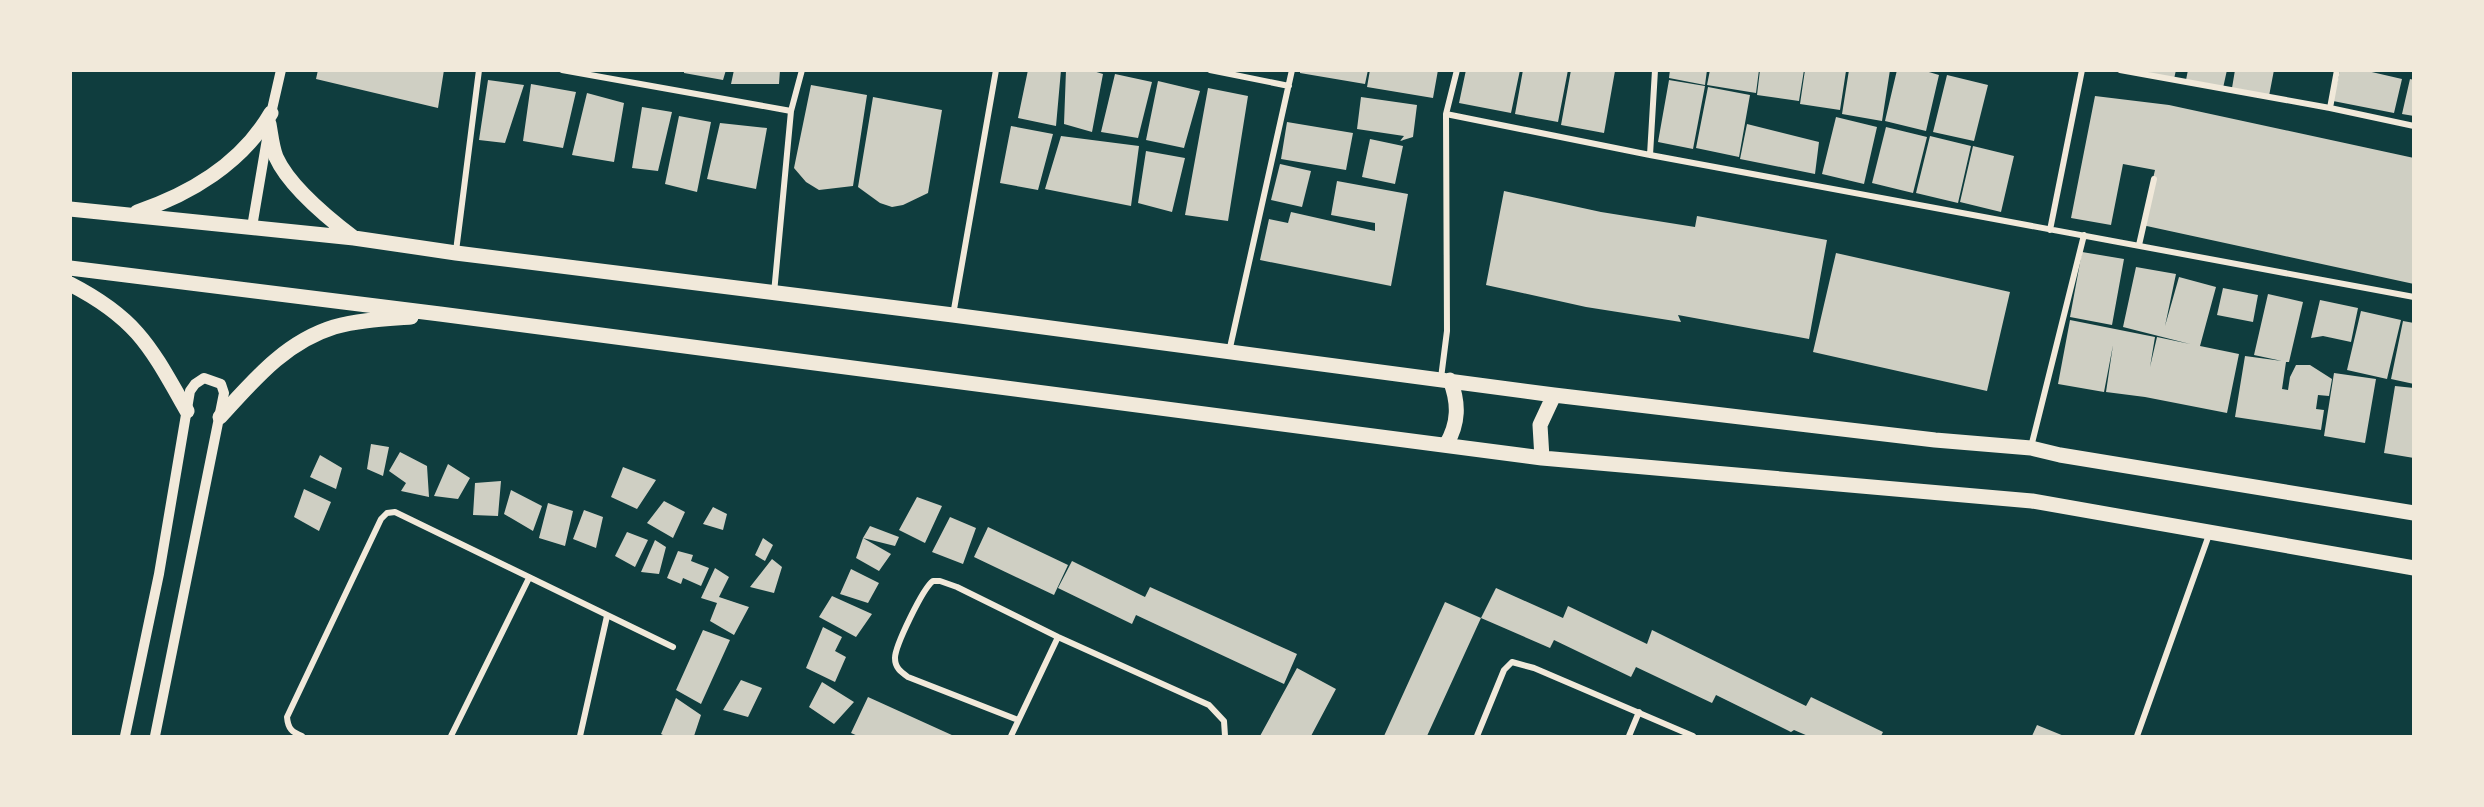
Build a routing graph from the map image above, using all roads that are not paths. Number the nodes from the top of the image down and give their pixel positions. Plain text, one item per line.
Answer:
1 (281, 70) edge
2 (479, 70) edge
3 (562, 70) edge
4 (802, 70) edge
5 (996, 70) edge
6 (1210, 70) edge
7 (1292, 70) edge
8 (1457, 70) edge
9 (1655, 70) edge
10 (2082, 70) edge
11 (2120, 70) edge
12 (2337, 70) edge
13 (1288, 86) junction
14 (2330, 108) junction
15 (791, 111) junction
16 (1446, 114) junction
17 (270, 119) junction
18 (2414, 126) edge
19 (1650, 155) junction
20 (2154, 179) dead end
21 (70, 209) edge
22 (132, 214) junction
23 (252, 227) junction
24 (2050, 230) junction
25 (2084, 235) junction
26 (354, 238) junction
27 (2139, 245) junction
28 (456, 253) junction
29 (70, 268) edge
30 (70, 284) edge
31 (774, 294) junction
32 (2414, 297) edge
33 (440, 314) junction
34 (953, 315) junction
35 (1229, 353) junction
36 (1445, 380) junction
37 (1554, 395) junction
38 (187, 411) junction
39 (220, 417) junction
40 (1446, 445) junction
41 (2031, 448) junction
42 (1542, 458) junction
43 (2414, 513) edge
44 (2210, 531) junction
45 (2414, 568) edge
46 (529, 578) junction
47 (607, 616) junction
48 (1058, 637) junction
49 (673, 648) dead end
50 (1639, 712) junction
51 (1018, 720) junction
52 (125, 736) edge
53 (155, 736) edge
54 (302, 736) edge
55 (451, 736) edge
56 (580, 736) edge
57 (1011, 736) edge
58 (1225, 736) edge
59 (1477, 736) edge
60 (1629, 736) edge
61 (1693, 736) edge
62 (2138, 736) edge

1 - 17 street
2 - 28 street
3 - 15 street
4 - 15 street
5 - 34 street
6 - 13 street
7 - 13 street
8 - 16 street
9 - 19 street
10 - 24 street
11 - 14 street
12 - 14 street
13 - 35 street
14 - 18 street
15 - 31 street
16 - 19 street
16 - 36 street
17 - 22 main road
17 - 23 street
17 - 26 main road
19 - 24 street
20 - 27 street
21 - 22 main road
22 - 23 main road
23 - 26 main road
24 - 25 street
25 - 27 street
25 - 41 street
26 - 28 main road
27 - 32 street
28 - 31 main road
29 - 33 main road
30 - 38 main road
31 - 34 main road
33 - 39 main road
33 - 40 main road
34 - 35 main road
35 - 36 main road
36 - 37 main road
36 - 40 main road
37 - 41 main road
37 - 42 main road
38 - 39 street
38 - 52 street
39 - 53 street
40 - 42 main road
41 - 43 main road
42 - 44 main road
44 - 45 main road
44 - 62 street
46 - 47 street
46 - 54 street
46 - 55 street
47 - 49 street
47 - 56 street
48 - 51 street
48 - 51 street
48 - 58 street
50 - 59 street
50 - 60 street
50 - 61 street
51 - 57 street

